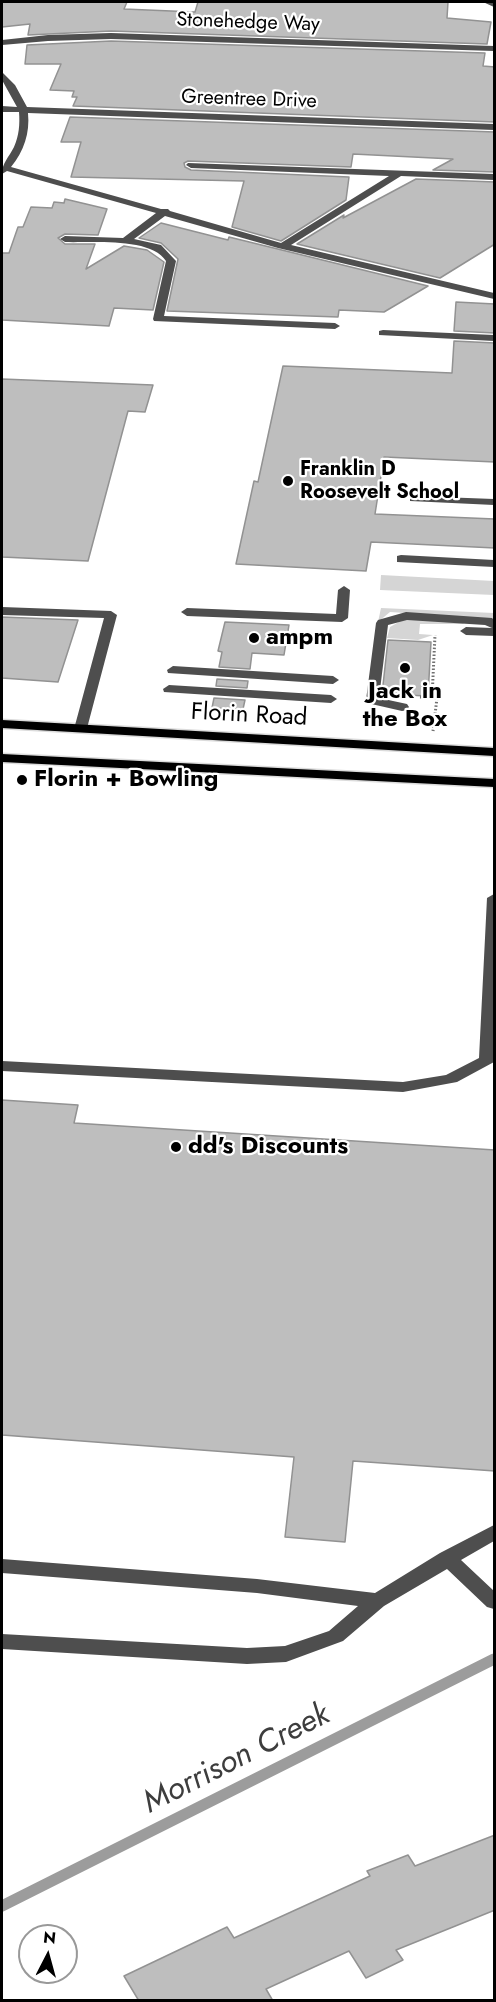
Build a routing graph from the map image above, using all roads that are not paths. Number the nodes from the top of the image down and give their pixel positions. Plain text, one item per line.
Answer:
1 (487, 2) edge
2 (495, 6) edge
3 (2, 43) edge
4 (495, 49) edge
5 (2, 75) edge
6 (2, 109) edge
7 (23, 110) junction
8 (495, 127) edge
9 (191, 165) dead end
10 (3, 170) edge
11 (400, 173) junction
12 (495, 177) edge
13 (165, 211) junction
14 (65, 239) dead end
15 (125, 241) junction
16 (282, 246) junction
17 (495, 296) edge
18 (335, 326) dead end
19 (383, 333) dead end
20 (495, 338) edge
21 (414, 499) dead end
22 (495, 502) edge
23 (401, 560) dead end
24 (495, 564) edge
25 (344, 590) dead end
26 (2, 611) edge
27 (187, 612) dead end
28 (495, 625) edge
29 (466, 631) dead end
30 (495, 632) edge
31 (173, 670) dead end
32 (333, 680) dead end
33 (169, 688) dead end
34 (331, 699) dead end
35 (402, 706) dead end
36 (2, 724) edge
37 (81, 729) junction
38 (495, 752) edge
39 (2, 758) edge
40 (495, 783) edge
41 (495, 898) edge
42 (491, 1058) edge
43 (2, 1066) edge
44 (495, 1532) edge
45 (447, 1558) junction
46 (2, 1566) edge
47 (377, 1601) junction
48 (495, 1602) edge
49 (2, 1642) edge

1 - 2 street
3 - 4 street, Stonehedge Way
5 - 7 street
6 - 7 street, Greentree Drive
7 - 8 street, Greentree Drive
7 - 10 street
9 - 11 street
10 - 13 street
11 - 12 street
11 - 16 street
13 - 15 street
13 - 16 street
14 - 15 street
15 - 18 street
16 - 17 street
19 - 20 street
21 - 22 street
23 - 24 street
25 - 27 street
26 - 37 street
28 - 35 street
29 - 30 street
31 - 32 street
33 - 34 street
36 - 37 main road, Florin Road
37 - 38 main road, Florin Road
39 - 40 main road
41 - 42 street
42 - 43 street
44 - 45 street
45 - 47 street
45 - 48 street
46 - 47 street
47 - 49 street

